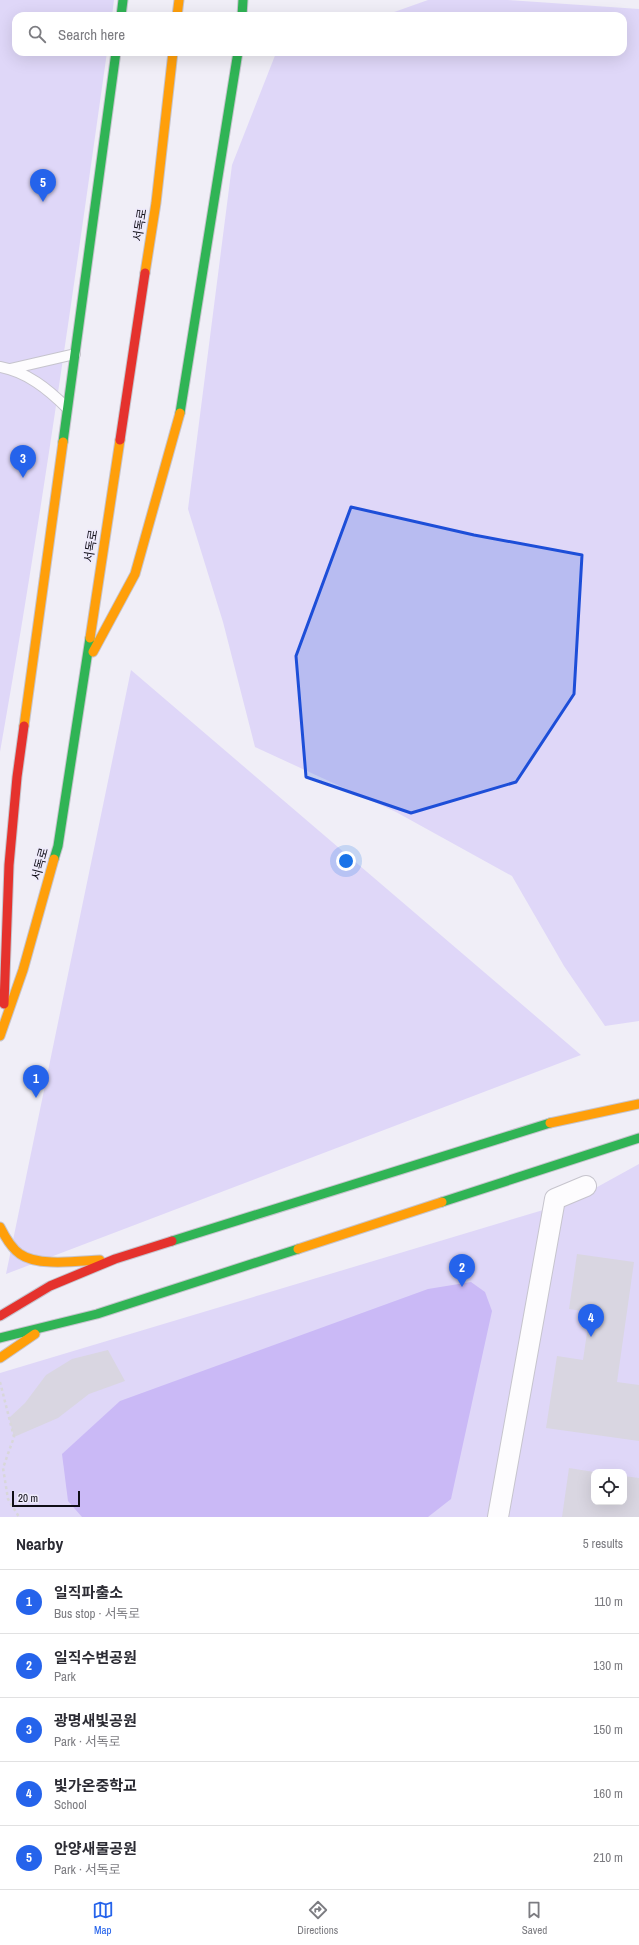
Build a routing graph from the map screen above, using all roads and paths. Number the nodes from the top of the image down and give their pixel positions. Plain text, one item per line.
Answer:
1 (123, 0) edge
2 (179, 0) edge
3 (243, 0) edge
4 (122, 12) edge
5 (178, 12) edge
6 (242, 12) edge
7 (115, 56) edge
8 (173, 56) edge
9 (237, 56) edge
10 (74, 354) junction
11 (5, 368) edge
12 (67, 408) junction
13 (86, 665) junction
14 (5, 864) edge
15 (3, 1023) junction
16 (0, 1036) edge
17 (639, 1104) edge
18 (639, 1138) edge
19 (586, 1186) dead end
20 (0, 1227) edge
21 (116, 1259) junction
22 (0, 1316) edge
23 (44, 1329) junction
24 (0, 1338) edge
25 (0, 1358) edge
26 (0, 1382) edge
27 (19, 1517) edge
28 (498, 1517) edge

1 - 4 main road
2 - 5 main road
3 - 6 main road
7 - 10 main road
8 - 13 main road, 서독로
9 - 13 main road
10 - 11 lane
10 - 12 main road
11 - 12 lane
12 - 14 main road
13 - 15 main road, 서독로
14 - 15 main road
15 - 16 main road, 서독로
17 - 21 main road
18 - 23 main road
19 - 28 street
20 - 21 main road
21 - 22 main road
23 - 24 main road
23 - 25 main road
26 - 27 path

